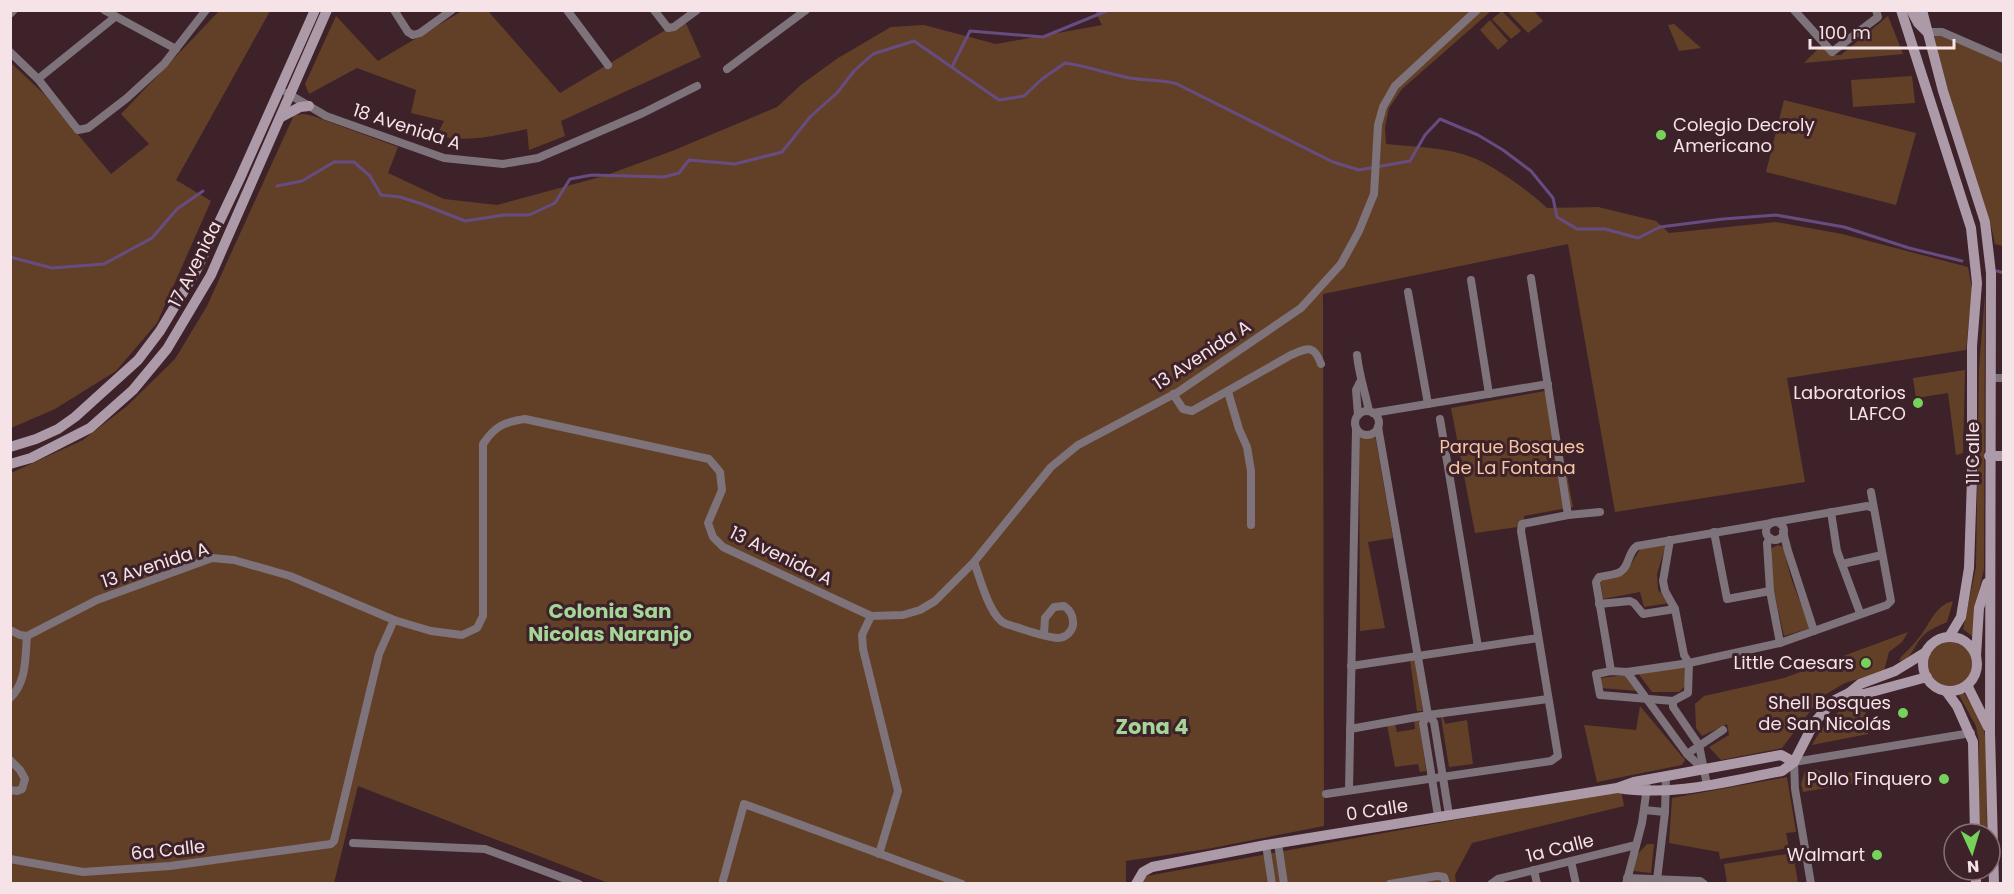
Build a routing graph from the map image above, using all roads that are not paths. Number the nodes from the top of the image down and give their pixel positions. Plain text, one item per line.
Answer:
1 (14, 10) edge
2 (104, 10) edge
3 (206, 10) edge
4 (315, 10) edge
5 (327, 10) edge
6 (394, 10) edge
7 (452, 10) edge
8 (567, 10) edge
9 (654, 10) edge
10 (697, 10) edge
11 (806, 10) edge
12 (1477, 10) edge
13 (1794, 10) edge
14 (1876, 10) edge
15 (1901, 10) edge
16 (1911, 10) edge
17 (1922, 10) edge
18 (10, 14) edge
19 (114, 17) junction
20 (1928, 32) junction
21 (176, 49) junction
22 (10, 52) edge
23 (2004, 59) edge
24 (608, 65) dead end
25 (727, 69) dead end
26 (38, 80) junction
27 (697, 86) dead end
28 (280, 88) junction
29 (290, 95) junction
30 (309, 106) junction
31 (280, 117) junction
32 (1531, 278) dead end
33 (1470, 280) dead end
34 (1408, 292) dead end
35 (1357, 355) dead end
36 (1321, 364) dead end
37 (1990, 378) junction
38 (2004, 378) edge
39 (1360, 382) junction
40 (1548, 384) junction
41 (1228, 392) junction
42 (1173, 394) junction
43 (1489, 394) junction
44 (1428, 404) junction
45 (1371, 412) junction
46 (1358, 415) junction
47 (1440, 419) dead end
48 (1378, 427) junction
49 (1356, 429) junction
50 (10, 447) edge
51 (1989, 456) junction
52 (2004, 456) edge
53 (10, 464) edge
54 (1871, 492) dead end
55 (1873, 508) junction
56 (1600, 512) dead end
57 (1831, 512) junction
58 (1568, 515) junction
59 (1795, 519) junction
60 (1774, 522) junction
61 (1251, 525) dead end
62 (1754, 525) junction
63 (1783, 530) junction
64 (1714, 531) junction
65 (1768, 535) junction
66 (1670, 540) junction
67 (1882, 555) junction
68 (974, 562) junction
69 (1842, 564) junction
70 (1991, 572) junction
71 (1770, 591) junction
72 (1599, 604) junction
73 (1675, 609) junction
74 (1860, 613) junction
75 (871, 616) junction
76 (394, 620) junction
77 (10, 630) edge
78 (1814, 631) junction
79 (1044, 634) junction
80 (27, 636) junction
81 (1949, 637) junction
82 (1538, 638) junction
83 (1780, 643) junction
84 (1478, 647) junction
85 (1926, 652) junction
86 (1418, 656) junction
87 (1976, 657) junction
88 (1689, 663) junction
89 (1351, 666) junction
90 (1611, 671) junction
91 (1627, 672) junction
92 (1927, 677) junction
93 (1968, 685) junction
94 (1946, 691) junction
95 (1849, 693) junction
96 (10, 698) edge
97 (1646, 698) junction
98 (1548, 699) junction
99 (1673, 701) junction
100 (1428, 715) junction
101 (1686, 726) junction
102 (1350, 729) junction
103 (1724, 730) dead end
104 (1971, 733) junction
105 (1990, 733) junction
106 (1674, 736) junction
107 (1699, 745) junction
108 (1687, 754) junction
109 (10, 760) edge
110 (1794, 762) junction
111 (1704, 770) junction
112 (1666, 776) junction
113 (1442, 777) junction
114 (1431, 779) junction
115 (1647, 785) junction
116 (1707, 785) junction
117 (10, 790) edge
118 (1349, 790) junction
119 (1666, 790) junction
120 (1326, 794) dead end
121 (1644, 810) junction
122 (1665, 812) junction
123 (1443, 815) junction
124 (1975, 822) edge
125 (353, 843) dead end
126 (1272, 844) junction
127 (1636, 844) junction
128 (879, 854) junction
129 (10, 859) edge
130 (1571, 861) junction
131 (1534, 870) junction
132 (1284, 881) edge
133 (1626, 881) edge
134 (1272, 882) edge
135 (1659, 882) edge
136 (1491, 883) edge
137 (579, 884) edge
138 (722, 884) edge
139 (962, 884) edge
140 (1136, 884) edge
141 (1390, 884) edge
142 (1446, 884) edge
143 (1537, 884) edge
144 (1576, 884) edge
145 (1704, 884) edge
146 (1811, 884) edge
147 (1994, 884) edge

1 - 18 street
2 - 19 street
3 - 21 street
4 - 28 main road, 17 Avenida
5 - 29 main road, 17 Avenida
6 - 7 street
8 - 24 street
9 - 10 street
11 - 25 street
12 - 42 street, 13 Avenida A
13 - 14 street
15 - 81 main road, 11 Calle
16 - 20 main road
17 - 20 main road, 11 Calle
19 - 21 street
19 - 26 street
20 - 23 street
20 - 37 main road, 11 Calle
21 - 26 street
22 - 26 street
27 - 30 street, 18 Avenida A
28 - 29 street, 18 Avenida A
28 - 50 main road, 17 Avenida
29 - 30 street, 18 Avenida A
29 - 31 main road, 17 Avenida
30 - 31 main road
31 - 53 main road, 17 Avenida
32 - 40 street
33 - 43 street
34 - 44 street
35 - 39 street
36 - 41 street
37 - 38 street
37 - 51 main road, 11 Calle
39 - 45 street
39 - 46 street
40 - 43 street
40 - 58 street
41 - 42 street
41 - 61 street
42 - 68 street, 13 Avenida A
43 - 44 street
44 - 45 street
45 - 46 street
45 - 48 street
46 - 49 street
47 - 84 street
48 - 49 street
48 - 86 street
49 - 89 street
51 - 52 main road
51 - 70 main road, 11 Calle
54 - 55 street
55 - 57 street
55 - 67 street
56 - 58 street
57 - 59 street
57 - 69 street
58 - 82 street
59 - 60 street
59 - 63 street
60 - 62 street
60 - 63 street
60 - 65 street
62 - 64 street
62 - 65 street
63 - 65 street
63 - 78 street
64 - 66 street
64 - 71 street
65 - 71 street
66 - 72 street
66 - 73 street
67 - 69 street
67 - 74 street
68 - 75 street, 13 Avenida A
68 - 79 street
69 - 74 street
70 - 87 main road
70 - 105 main road, 11 Calle
71 - 83 street
72 - 73 street
72 - 90 street
73 - 88 street
74 - 78 street
75 - 76 street, 13 Avenida A
75 - 128 street
76 - 80 street, 13 Avenida A
76 - 129 street, 6a Calle
77 - 80 street
78 - 83 street
79 - 79 street
80 - 96 street
81 - 85 main road
81 - 87 main road
82 - 84 street
82 - 98 street
83 - 88 street
84 - 86 street
85 - 92 main road
85 - 95 main road
86 - 89 street
86 - 100 street
87 - 93 main road
88 - 91 street
88 - 99 street
89 - 102 street
90 - 91 street
90 - 97 street
91 - 97 street
92 - 94 main road
92 - 95 main road
93 - 94 main road
93 - 105 main road
94 - 104 main road
95 - 110 main road
97 - 99 street
97 - 106 street
98 - 100 street
98 - 113 street
99 - 101 street
100 - 102 street
100 - 113 street
100 - 114 street
101 - 106 street
101 - 107 street
102 - 118 street
103 - 107 street
104 - 110 street, 0 Calle
104 - 124 main road
105 - 147 main road, 11 Calle
106 - 108 street
107 - 108 street
107 - 111 street
108 - 111 street
109 - 117 street
110 - 111 main road, 0 Calle
110 - 116 main road, 0 Calle
110 - 146 street
111 - 112 main road, 0 Calle
111 - 116 street
112 - 115 main road, 0 Calle
112 - 119 street
113 - 114 street
113 - 123 street
114 - 118 street
114 - 123 street
115 - 119 main road, 0 Calle
115 - 121 street
115 - 123 main road, 0 Calle
116 - 119 main road, 0 Calle
118 - 120 street
119 - 122 street
121 - 122 street
121 - 127 street
122 - 135 street
123 - 126 main road, 0 Calle
125 - 137 street
126 - 132 street
126 - 134 street
126 - 140 main road, 0 Calle
127 - 130 street, 1a Calle
127 - 133 street
128 - 138 street
128 - 139 street
130 - 131 street, 1a Calle
130 - 144 street
131 - 136 street, 1a Calle
131 - 143 street
132 - 134 street
133 - 135 street
135 - 145 street
141 - 142 street

